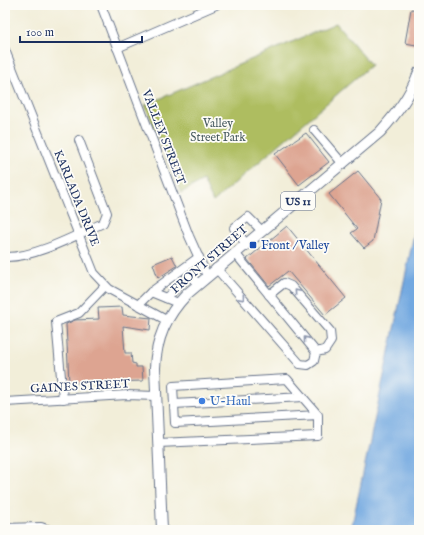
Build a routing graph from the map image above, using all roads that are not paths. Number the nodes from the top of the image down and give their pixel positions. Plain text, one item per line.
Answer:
1 (101, 5) edge
2 (216, 5) edge
3 (117, 48) junction
4 (5, 50) edge
5 (419, 72) edge
6 (314, 130) dead end
7 (79, 140) dead end
8 (343, 164) junction
9 (262, 231) junction
10 (78, 235) junction
11 (246, 244) junction
12 (235, 253) junction
13 (5, 257) edge
14 (198, 257) junction
15 (184, 268) junction
16 (216, 268) junction
17 (190, 275) junction
18 (207, 276) junction
19 (198, 284) junction
20 (105, 286) junction
21 (151, 292) junction
22 (269, 295) junction
23 (166, 298) junction
24 (178, 303) junction
25 (138, 305) junction
26 (166, 320) junction
27 (316, 352) junction
28 (156, 396) junction
29 (303, 397) junction
30 (63, 399) junction
31 (5, 402) edge
32 (174, 404) junction
33 (318, 415) junction
34 (158, 443) junction
35 (5, 528) edge
36 (50, 530) edge
37 (162, 530) edge

1 - 3 street, VALLEY STREET
2 - 3 street
3 - 14 street, VALLEY STREET
4 - 10 street, KARLADA DRIVE
5 - 8 main road, FRONT STREET / US 11
6 - 8 street
7 - 10 street
8 - 9 main road, FRONT STREET / US 11
9 - 11 main road, FRONT STREET / US 11
9 - 11 street
10 - 13 street
10 - 20 street, KARLADA DRIVE
11 - 12 main road, FRONT STREET / US 11
12 - 16 main road, FRONT STREET / US 11
12 - 22 street
14 - 15 street
14 - 18 street, VALLEY STREET
15 - 17 street
15 - 21 street
16 - 18 main road, FRONT STREET / US 11
16 -> 27 street
17 - 19 street
17 - 23 street
18 - 19 main road, FRONT STREET / US 11
19 - 24 main road, FRONT STREET / US 11
20 - 25 street, KARLADA DRIVE
20 - 30 street
21 - 23 street
21 - 25 street
27 -> 22 street
27 -> 22 street
23 - 24 street
24 - 26 main road, FRONT STREET / US 11
25 - 26 street, KARLADA DRIVE
26 - 28 main road, FRONT STREET / US 11
28 - 30 street, GAINES STREET
28 - 34 main road, FRONT STREET / US 11
29 - 32 street
29 - 32 street
29 - 33 street
30 - 31 street, GAINES STREET
32 - 33 street
33 - 34 street
34 - 37 main road, FRONT STREET / US 11
35 - 36 street

